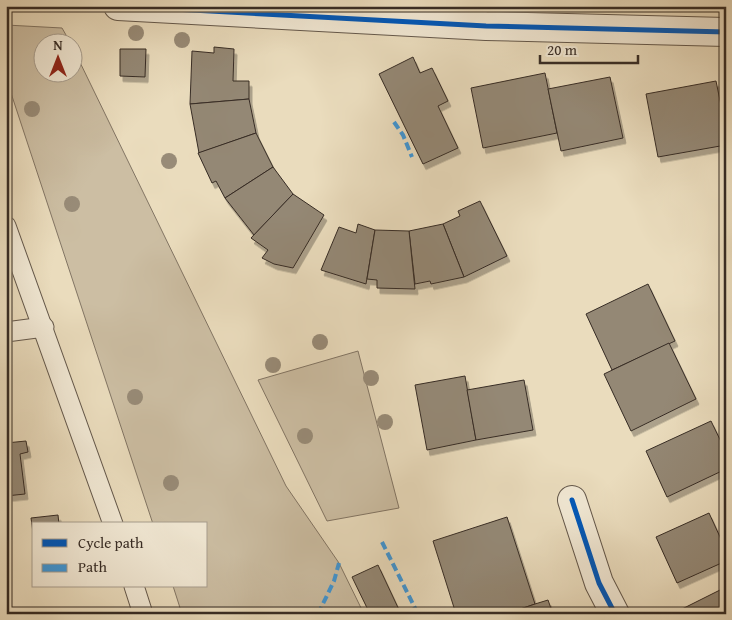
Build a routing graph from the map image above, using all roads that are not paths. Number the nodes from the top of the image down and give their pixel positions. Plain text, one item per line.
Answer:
1 (118, 6) edge
2 (726, 32) edge
3 (6, 227) edge
4 (44, 327) junction
5 (6, 332) edge
6 (572, 500) dead end
7 (112, 522) edge
8 (135, 588) edge
9 (143, 614) edge
10 (615, 614) edge

1 - 2 street
3 - 4 lane
4 - 5 lane
4 - 7 lane
6 - 10 street
8 - 9 lane

